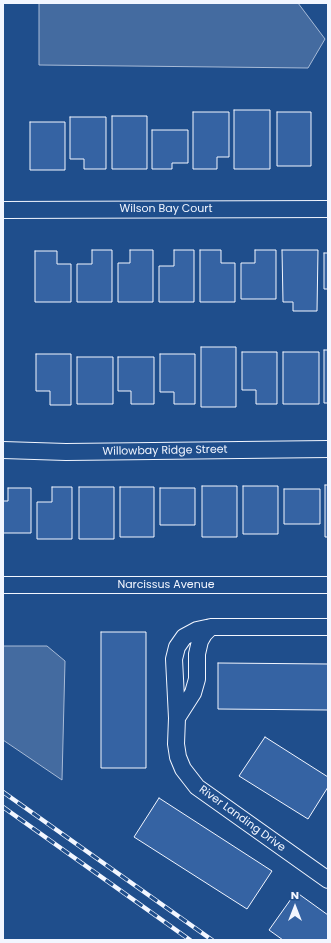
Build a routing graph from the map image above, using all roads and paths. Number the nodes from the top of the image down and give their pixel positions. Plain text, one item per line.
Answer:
1 (328, 209) edge
2 (3, 210) edge
3 (328, 449) edge
4 (3, 450) edge
5 (3, 584) edge
6 (328, 585) edge
7 (211, 627) junction
8 (328, 627) edge
9 (177, 718) junction
10 (328, 880) edge

1 - 2 street, Wilson Bay Court
3 - 4 street, Willowbay Ridge Street
5 - 6 street, Narcissus Avenue
7 - 8 street, River Landing Drive
7 - 9 street
7 - 9 street, River Landing Drive
9 - 10 street, River Landing Drive

